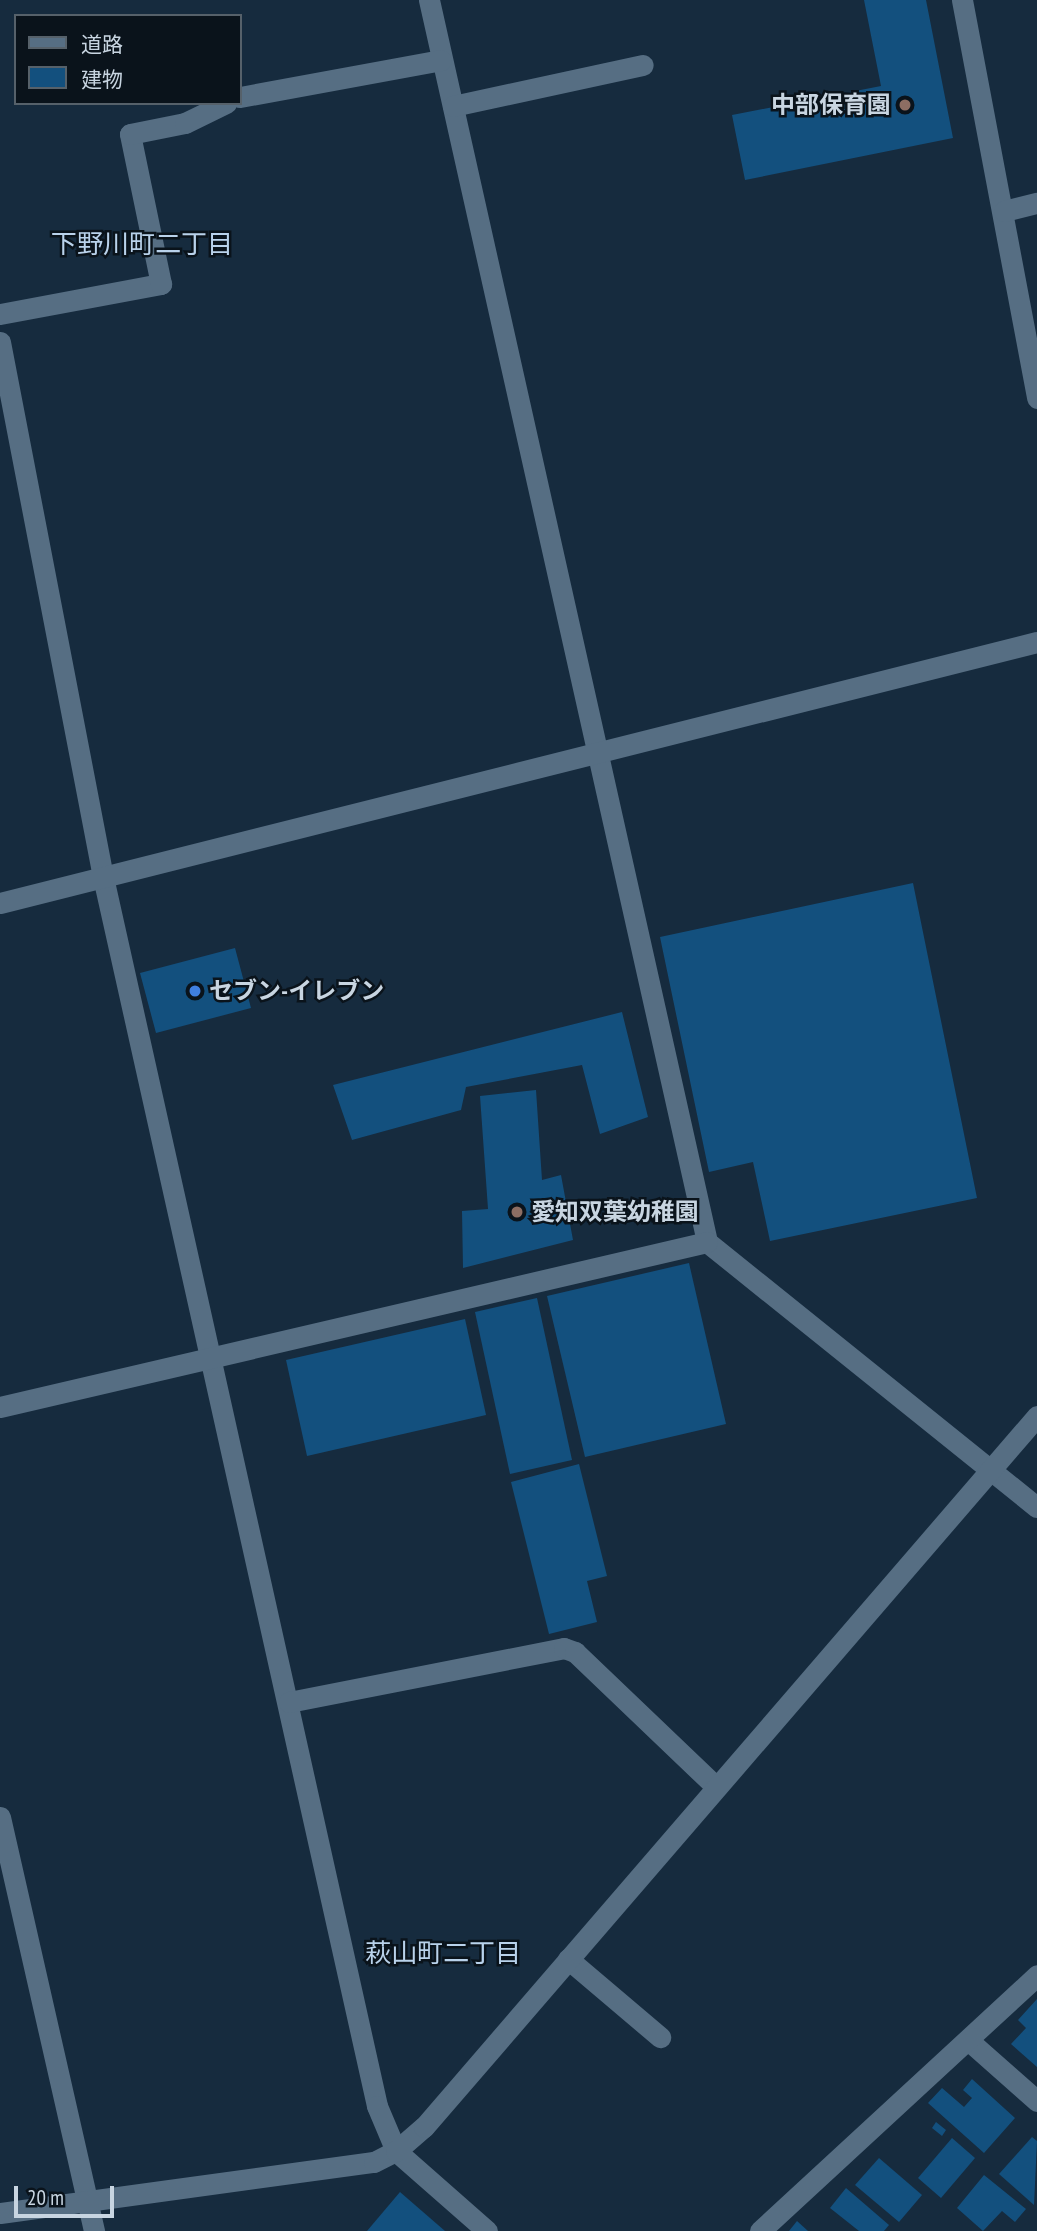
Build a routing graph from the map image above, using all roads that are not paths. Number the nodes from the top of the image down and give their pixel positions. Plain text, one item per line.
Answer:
1 (429, 0) edge
2 (962, 0) edge
3 (441, 60) junction
4 (643, 65) dead end
5 (242, 97) edge
6 (222, 105) edge
7 (453, 106) junction
8 (1037, 202) edge
9 (1004, 211) junction
10 (0, 314) edge
11 (0, 342) edge
12 (1037, 398) edge
13 (1037, 642) edge
14 (596, 750) junction
15 (103, 877) junction
16 (0, 903) edge
17 (707, 1242) junction
18 (212, 1358) junction
19 (0, 1407) edge
20 (1037, 1416) edge
21 (991, 1469) junction
22 (1037, 1507) edge
23 (289, 1702) junction
24 (715, 1786) junction
25 (0, 1817) edge
26 (568, 1959) junction
27 (1037, 1975) edge
28 (660, 2037) dead end
29 (968, 2040) junction
30 (1037, 2101) edge
31 (396, 2151) junction
32 (85, 2203) junction
33 (0, 2214) edge
34 (94, 2231) edge
35 (487, 2231) edge
36 (760, 2231) edge

1 - 3 street
2 - 9 street
3 - 5 street
3 - 7 street
4 - 7 street
6 - 10 street
7 - 14 street
8 - 9 street
9 - 12 street
11 - 15 street
13 - 14 street
14 - 15 street
14 - 17 street
15 - 16 street
15 - 18 street
17 - 18 street
17 - 21 street
18 - 19 street
18 - 23 street
20 - 21 street
21 - 22 street
21 - 24 street
23 - 24 street
23 - 31 street
24 - 26 street
25 - 32 street
26 - 28 street
26 - 31 street
27 - 29 street
29 - 30 street
29 - 36 street
31 - 32 street
31 - 35 street
32 - 33 street
32 - 34 street

